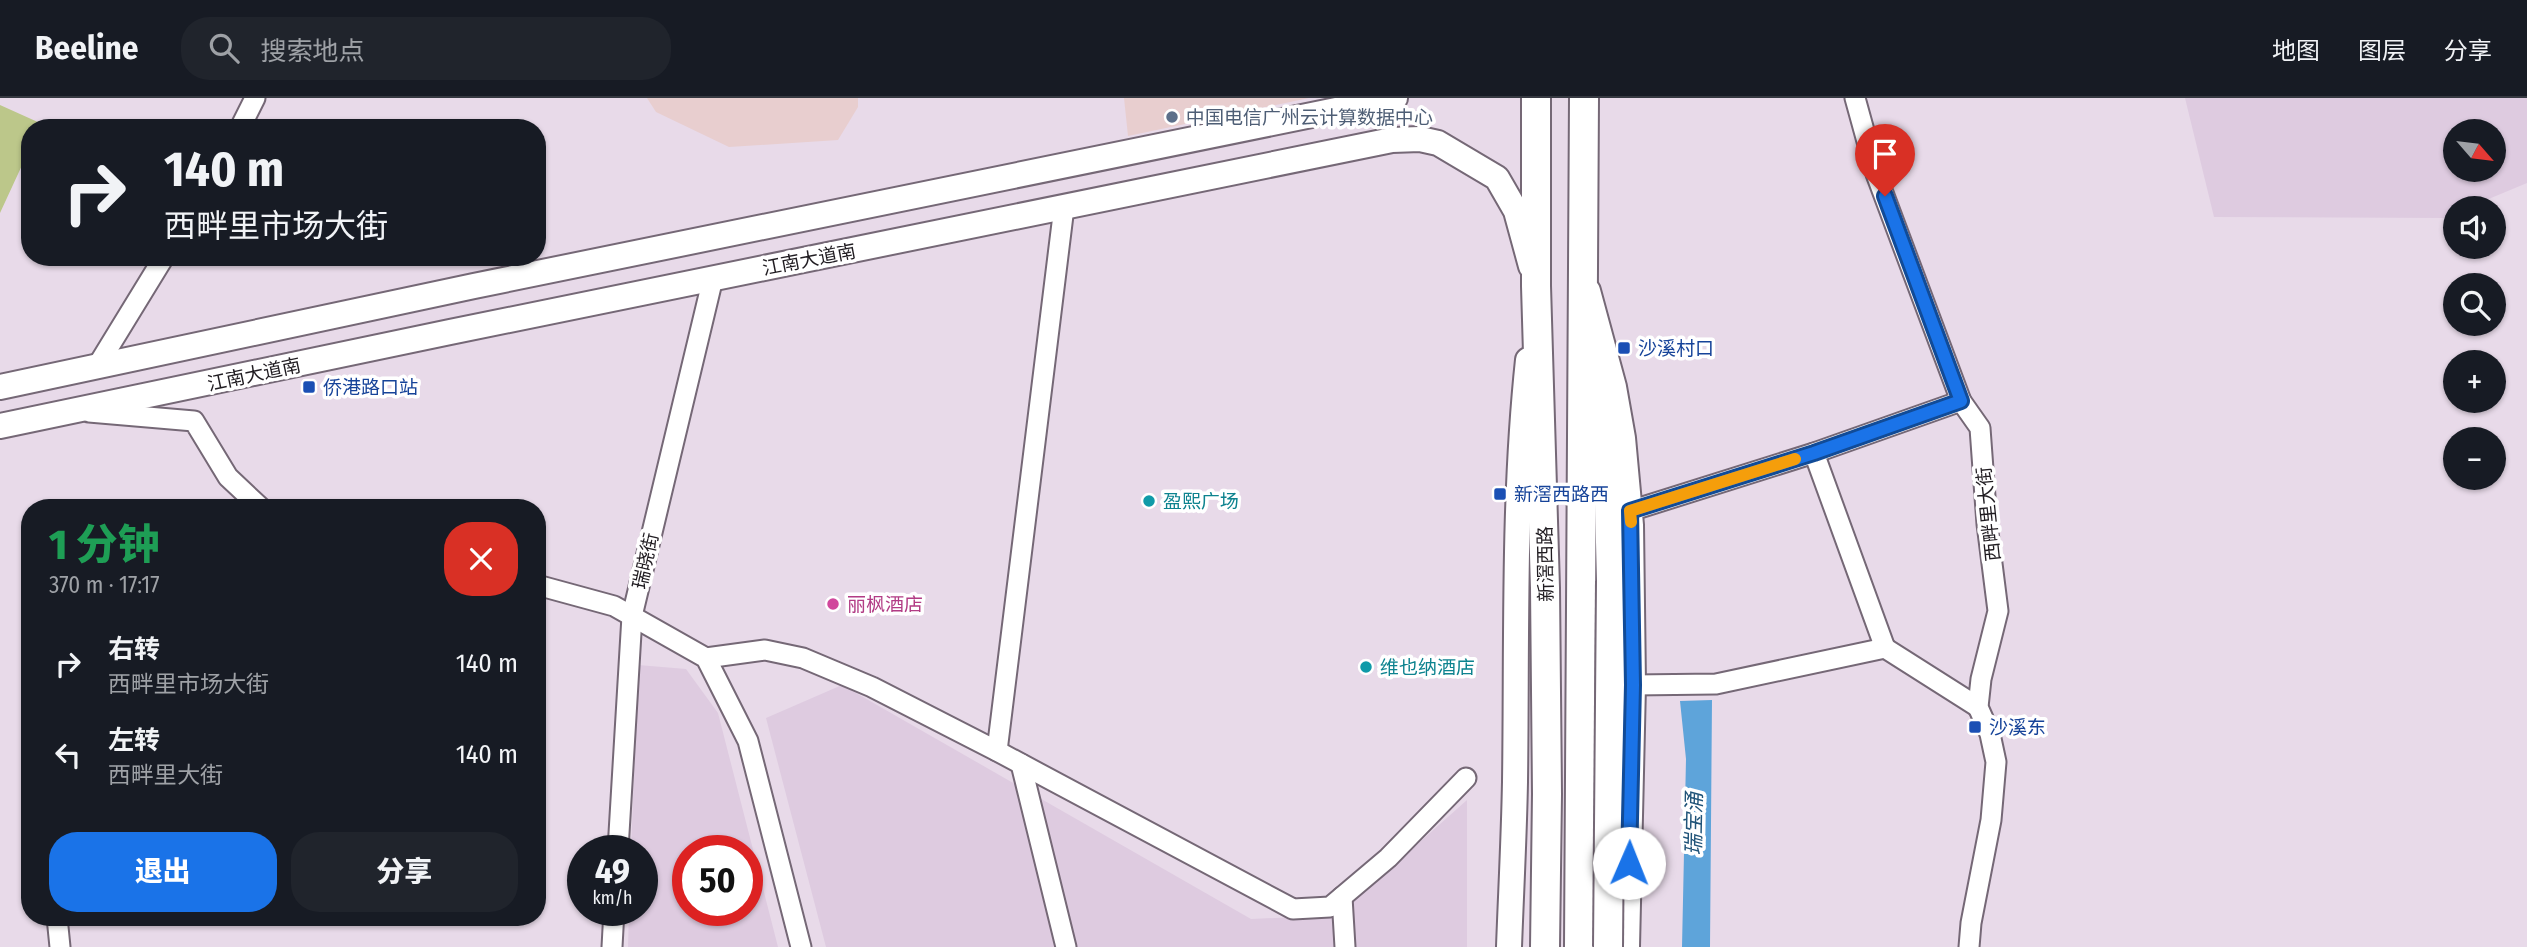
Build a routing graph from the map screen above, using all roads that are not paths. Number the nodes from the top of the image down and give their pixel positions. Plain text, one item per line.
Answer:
1 (255, 98) edge
2 (1395, 98) edge
3 (1536, 98) edge
4 (1584, 98) edge
5 (1855, 98) edge
6 (244, 119) edge
7 (1064, 206) junction
8 (158, 266) edge
9 (1584, 276) junction
10 (713, 278) junction
11 (1536, 286) junction
12 (96, 368) junction
13 (0, 387) edge
14 (1961, 401) junction
15 (78, 411) junction
16 (0, 426) edge
17 (1814, 453) junction
18 (251, 499) edge
19 (1630, 511) junction
20 (546, 587) edge
21 (632, 616) junction
22 (1885, 648) junction
23 (706, 658) junction
24 (1633, 685) junction
25 (1978, 707) junction
26 (997, 751) junction
27 (1021, 764) junction
28 (1466, 778) dead end
29 (619, 835) edge
30 (1342, 897) junction
31 (58, 926) edge
32 (613, 926) edge
33 (60, 947) edge
34 (612, 947) edge
35 (801, 947) edge
36 (1066, 947) edge
37 (1345, 947) edge
38 (1509, 947) edge
39 (1545, 947) edge
40 (1579, 947) edge
41 (1608, 947) edge
42 (1628, 947) edge
43 (1969, 947) edge

1 - 6 street
2 - 12 main road, 江南大道南
3 - 11 highway, 新滘西路
4 - 9 highway, 新滘西路
5 - 14 street, 西畔里大街
7 - 10 main road, 江南大道南
7 - 11 main road, 江南大道南
7 - 26 street
8 - 12 street
9 - 19 main road
9 - 40 highway, 新滘西路
9 - 41 highway, bridge
10 - 15 main road, 江南大道南
10 - 21 street, 瑞晓街
11 - 38 main road
11 - 39 highway, 新滘西路
12 - 13 main road, 江南大道南
14 - 17 street
14 - 25 street, 西畔里大街
15 - 16 main road, 江南大道南
15 - 18 street
17 - 19 street
17 - 22 street
19 - 24 main road
20 - 21 street
21 - 23 street
21 - 29 street, 瑞晓街
22 - 24 street
22 - 25 street
23 - 26 street
23 - 35 street
24 - 42 main road
25 - 43 street, 西畔里大街
26 - 27 street
27 - 30 street
27 - 36 street
28 - 30 street
30 - 37 street
31 - 33 street
32 - 34 street

